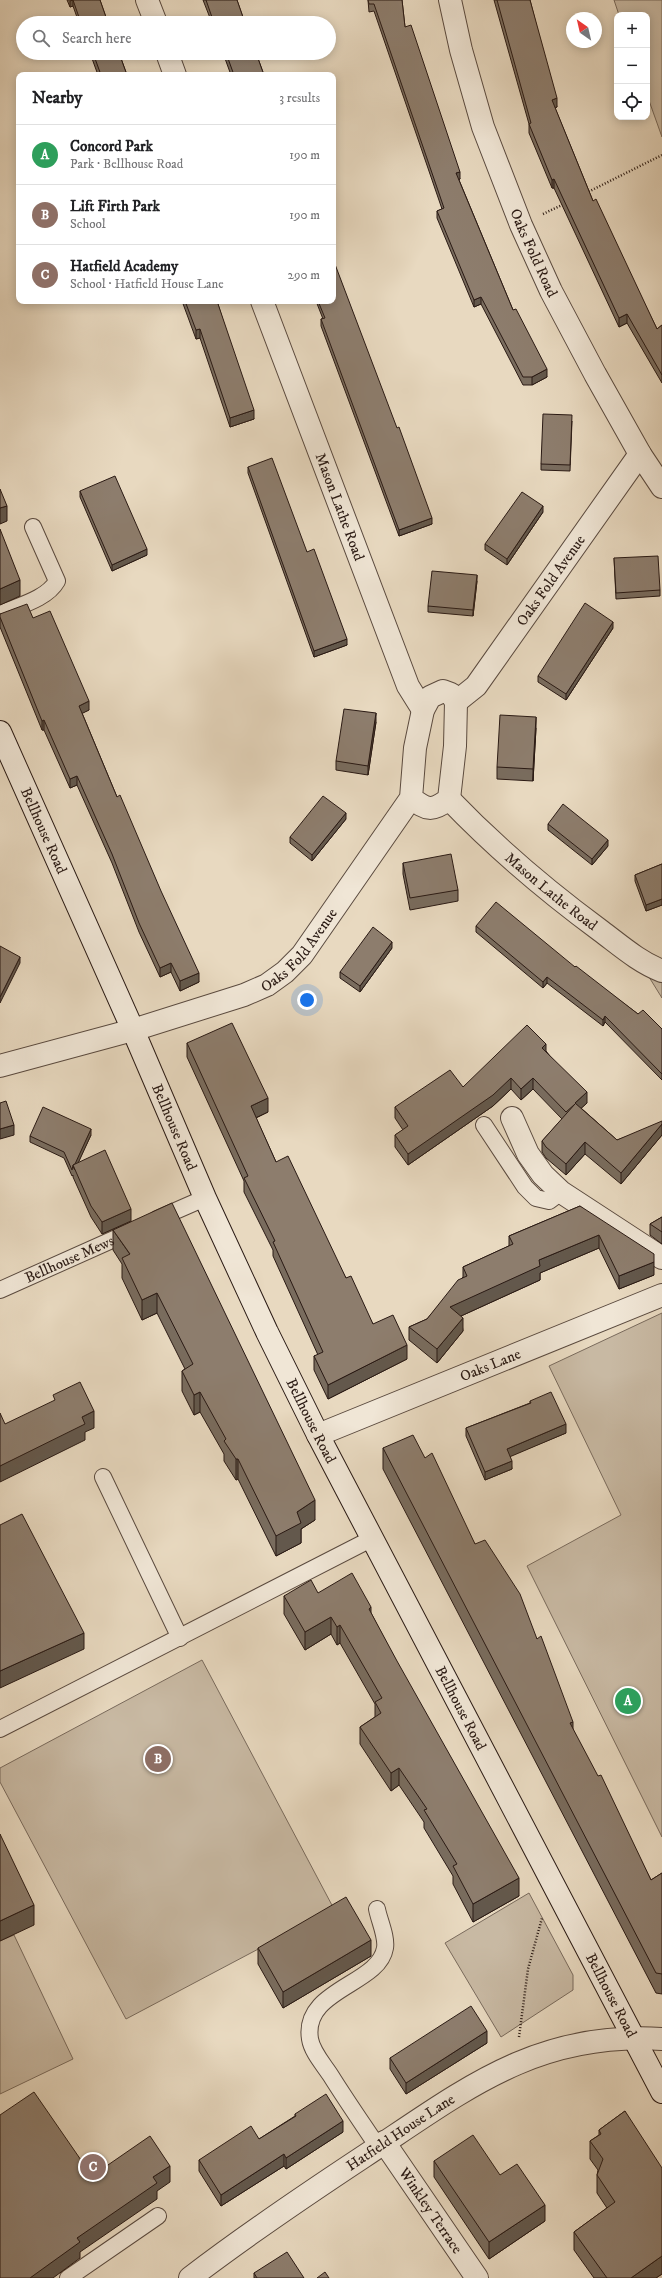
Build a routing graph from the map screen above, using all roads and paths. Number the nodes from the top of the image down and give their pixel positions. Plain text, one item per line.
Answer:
1 (147, 0) edge
2 (450, 0) edge
3 (153, 16) edge
4 (170, 60) edge
5 (174, 72) edge
6 (662, 155) edge
7 (585, 193) edge
8 (571, 200) edge
9 (521, 224) junction
10 (263, 304) edge
11 (640, 454) junction
12 (662, 487) edge
13 (33, 527) dead end
14 (0, 614) edge
15 (456, 702) junction
16 (423, 710) junction
17 (0, 732) edge
18 (411, 798) junction
19 (449, 799) junction
20 (662, 971) edge
21 (133, 1030) junction
22 (0, 1066) edge
23 (512, 1118) dead end
24 (484, 1125) dead end
25 (561, 1192) junction
26 (204, 1198) junction
27 (662, 1258) edge
28 (0, 1290) edge
29 (662, 1295) edge
30 (318, 1434) junction
31 (103, 1477) dead end
32 (373, 1538) junction
33 (180, 1638) junction
34 (0, 1729) edge
35 (552, 1882) junction
36 (377, 1909) dead end
37 (633, 2037) junction
38 (662, 2038) edge
39 (515, 2063) junction
40 (662, 2092) edge
41 (381, 2145) junction
42 (158, 2216) dead end
43 (68, 2278) edge
44 (190, 2278) edge
45 (477, 2278) edge

1 - 3 street
2 - 9 street, Oaks Fold Road
4 - 5 street
6 - 7 path
8 - 9 path
9 - 11 street, Oaks Fold Road
10 - 16 street, Mason Lathe Road
11 - 12 street, Oaks Fold Road
11 - 15 street, Oaks Fold Avenue
13 - 14 lane
15 - 16 street
15 - 19 street
16 - 18 street
17 - 21 street, Bellhouse Road
18 - 19 street
18 - 21 street, Oaks Fold Avenue
19 - 20 street, Mason Lathe Road
21 - 22 street, Oaks Fold Avenue
21 - 26 street, Bellhouse Road
23 - 25 street
24 - 25 lane
25 - 27 street
26 - 28 lane, Bellhouse Mews
26 - 30 street, Bellhouse Road
29 - 30 street, Oaks Lane
30 - 32 street, Bellhouse Road
31 - 33 lane
32 - 33 lane
32 - 35 street, Bellhouse Road
33 - 34 lane
35 - 37 street, Bellhouse Road
35 - 39 path
36 - 41 lane
37 - 38 street, Hatfield House Lane
37 - 39 street, Hatfield House Lane
37 - 40 street, Bellhouse Road
39 - 41 street, Hatfield House Lane
41 - 44 street, Hatfield House Lane
41 - 45 street, Winkley Terrace
42 - 43 lane

